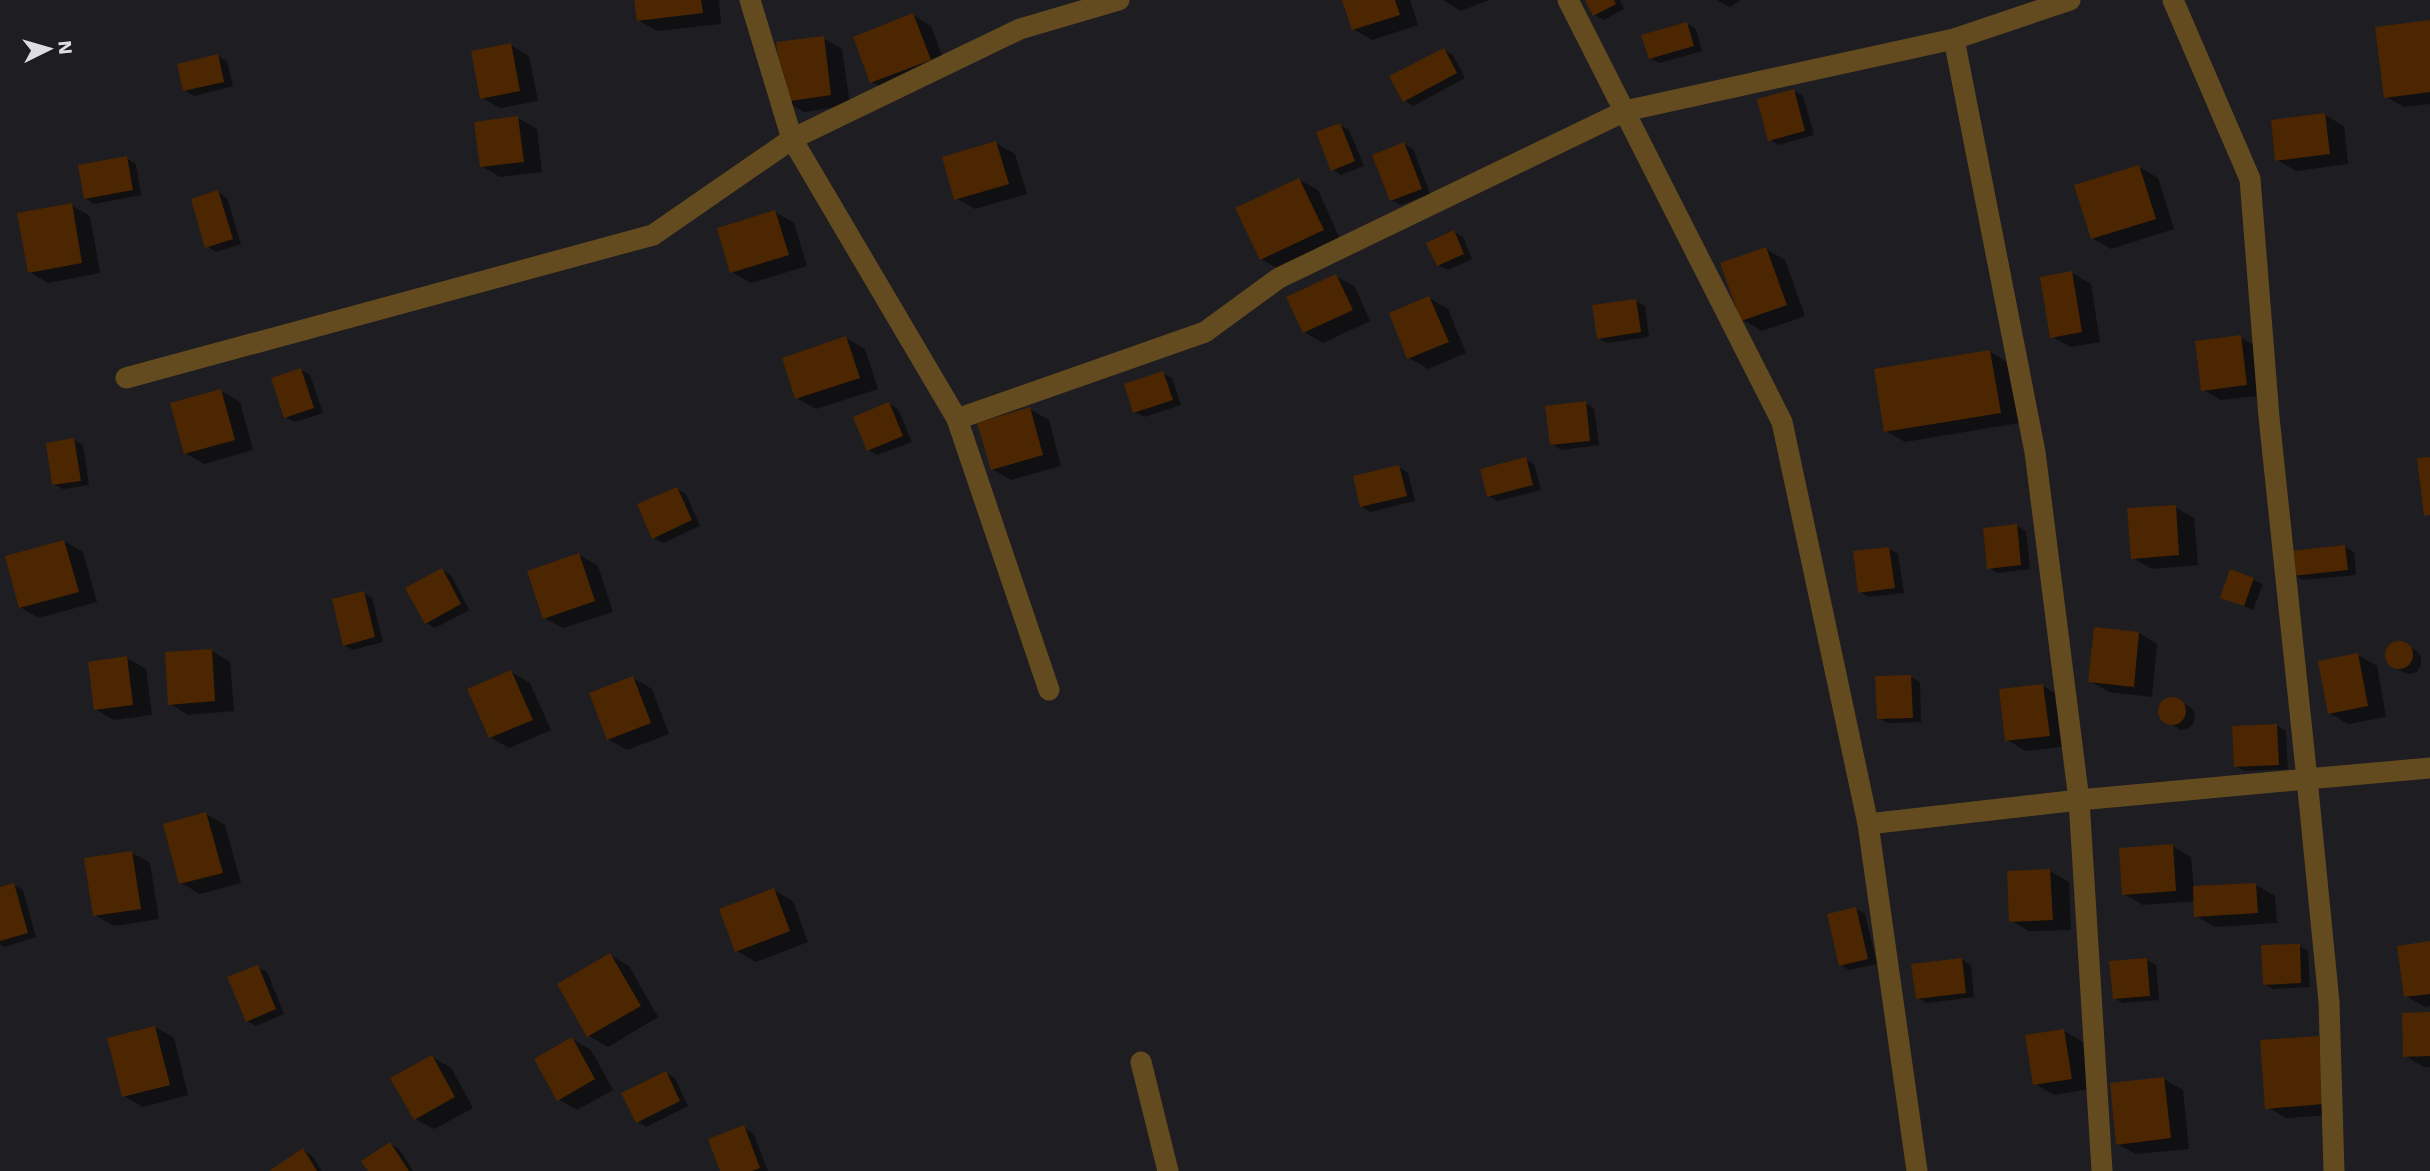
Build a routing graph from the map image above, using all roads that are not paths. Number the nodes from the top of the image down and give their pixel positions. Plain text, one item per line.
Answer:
1 (750, 0) edge
2 (1119, 0) edge
3 (1568, 0) edge
4 (2070, 0) edge
5 (2173, 0) edge
6 (1954, 39) junction
7 (1625, 110) junction
8 (792, 139) junction
9 (126, 378) dead end
10 (957, 419) junction
11 (1049, 690) dead end
12 (2430, 768) edge
13 (2307, 779) junction
14 (2079, 800) junction
15 (1868, 824) junction
16 (1141, 1062) dead end
17 (1168, 1171) edge
18 (1916, 1171) edge
19 (2102, 1171) edge
20 (2334, 1171) edge

1 - 8 street
2 - 8 street
3 - 7 street
4 - 6 street
5 - 13 street
6 - 7 street
6 - 14 street
7 - 10 street
7 - 15 street
8 - 9 street
8 - 10 street
10 - 11 street
12 - 13 street
13 - 14 street
13 - 20 street
14 - 15 street
14 - 19 street
15 - 18 street
16 - 17 street

